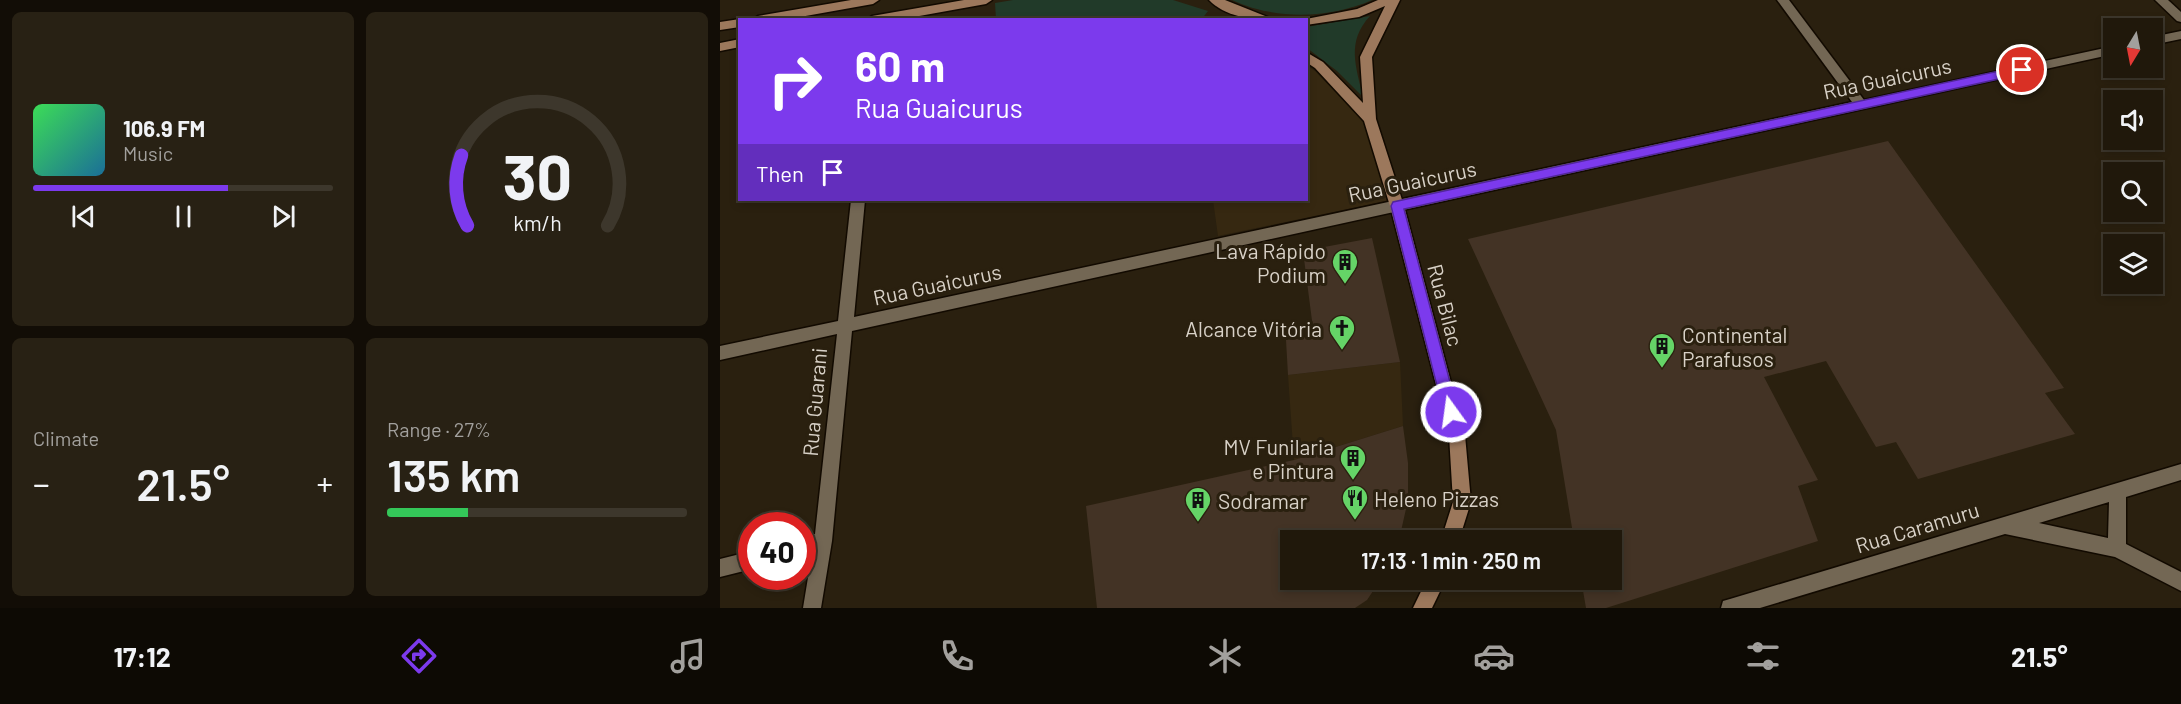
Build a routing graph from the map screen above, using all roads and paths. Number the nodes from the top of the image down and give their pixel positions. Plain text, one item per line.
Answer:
1 (873, 0) edge
2 (986, 0) edge
3 (1207, 0) edge
4 (1388, 0) edge
5 (1394, 0) edge
6 (1783, 0) edge
7 (2161, 0) edge
8 (1220, 2) edge
9 (1250, 17) edge
10 (770, 18) edge
11 (882, 18) edge
12 (2181, 18) edge
13 (1308, 21) edge
14 (738, 23) edge
15 (720, 26) edge
16 (2181, 35) edge
17 (2163, 39) edge
18 (738, 43) edge
19 (720, 47) edge
20 (2103, 52) edge
21 (1308, 57) edge
22 (1861, 105) junction
23 (1370, 119) junction
24 (858, 201) edge
25 (1397, 206) junction
26 (843, 325) junction
27 (720, 353) edge
28 (2181, 472) edge
29 (2118, 492) junction
30 (2003, 524) junction
31 (1453, 530) edge
32 (823, 542) junction
33 (816, 544) edge
34 (2117, 549) junction
35 (738, 564) edge
36 (720, 568) edge
37 (2181, 582) edge
38 (1431, 590) edge
39 (812, 608) edge
40 (1422, 608) edge
41 (1730, 608) edge

1 - 10 street
2 - 11 street
3 - 8 street
4 - 13 street
5 - 23 street, Rua Bilac
6 - 22 street
7 - 12 street
8 - 9 street
14 - 15 street
16 - 17 street
18 - 19 street
20 - 22 street, Rua Guaicurus
21 - 23 street, Rua Bilac
22 - 25 street, Rua Guaicurus
23 - 25 street, Rua Bilac
24 - 26 street, Rua Guarani
25 - 26 street, Rua Guaicurus
25 - 31 street, Rua Bilac
26 - 27 street, Rua Guaicurus
26 - 32 street, Rua Guarani
28 - 29 street, Rua Caramuru
29 - 30 street, Rua Caramuru
29 - 34 street
30 - 34 street
30 - 41 street, Rua Caramuru
32 - 33 street
32 - 39 street, Rua Guarani
34 - 37 street
35 - 36 street
38 - 40 street

